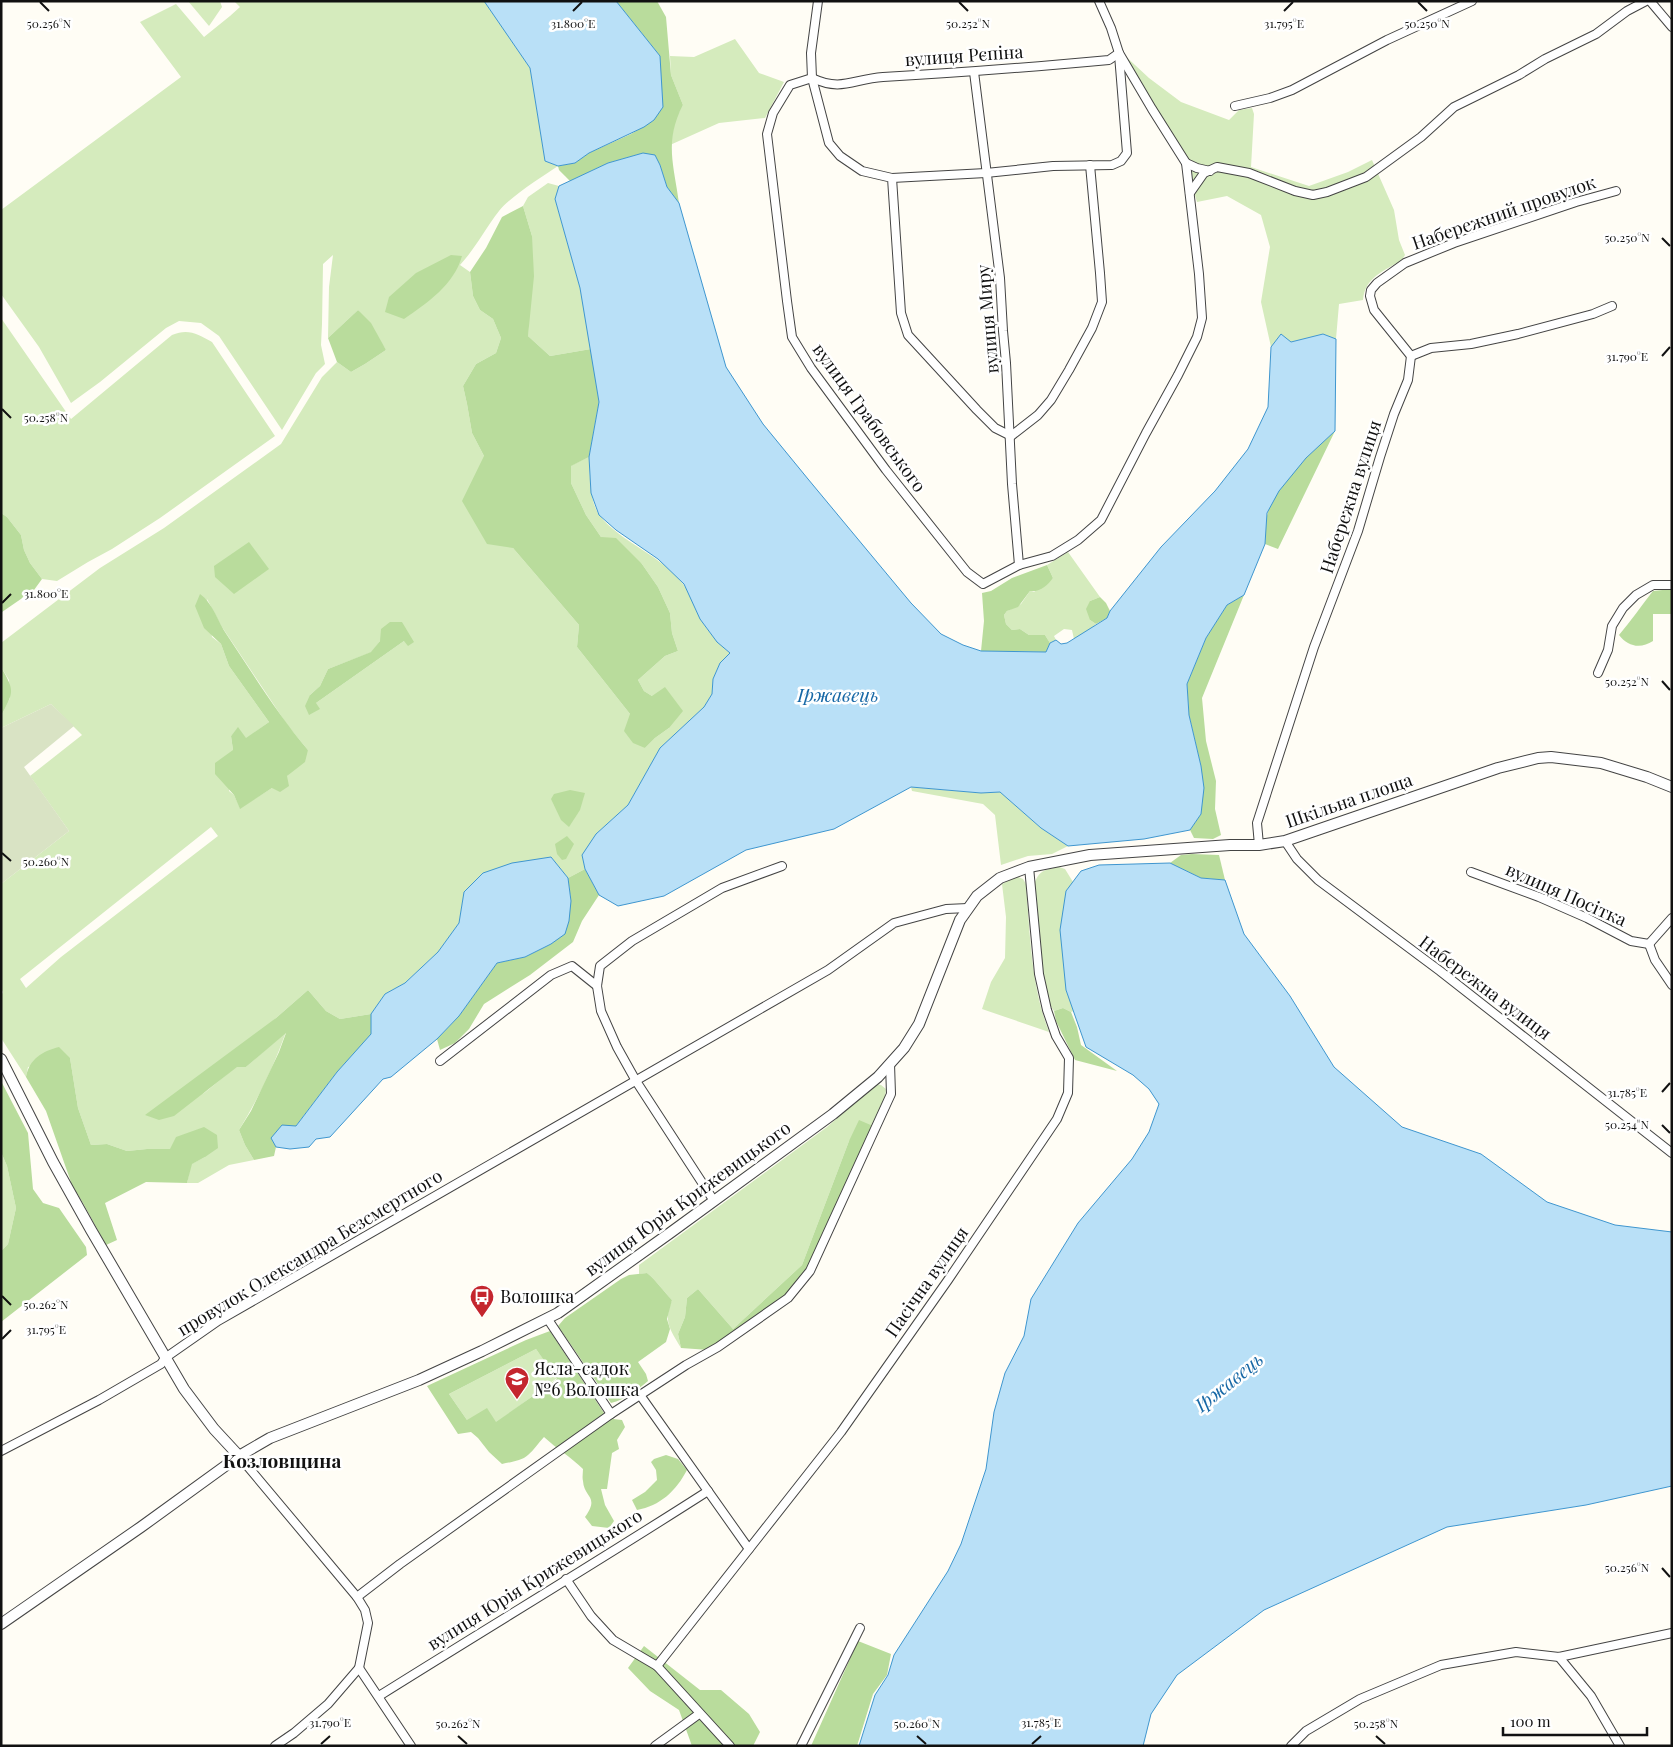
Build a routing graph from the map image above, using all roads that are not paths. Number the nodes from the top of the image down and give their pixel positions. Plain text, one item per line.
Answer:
1 (818, 1) edge
2 (1098, 1) edge
3 (1472, 1) edge
4 (1646, 1) edge
5 (1650, 1) edge
6 (1672, 27) edge
7 (1119, 53) junction
8 (974, 72) junction
9 (812, 78) junction
10 (1235, 106) dead end
11 (1186, 163) junction
12 (1090, 165) junction
13 (1210, 171) junction
14 (986, 172) junction
15 (892, 178) junction
16 (1616, 191) dead end
17 (1189, 194) junction
18 (1612, 306) dead end
19 (1411, 356) junction
20 (1011, 436) junction
21 (1018, 565) junction
22 (1672, 584) edge
23 (1598, 673) dead end
24 (1672, 787) edge
25 (1285, 841) junction
26 (1259, 845) junction
27 (782, 866) dead end
28 (1029, 867) junction
29 (1471, 872) dead end
30 (968, 908) junction
31 (1672, 918) edge
32 (1649, 944) junction
33 (1672, 985) edge
34 (597, 986) junction
35 (1, 1058) edge
36 (440, 1061) dead end
37 (890, 1064) junction
38 (636, 1081) junction
39 (1672, 1153) edge
40 (714, 1201) junction
41 (547, 1318) junction
42 (165, 1358) junction
43 (640, 1395) junction
44 (611, 1414) junction
45 (1, 1451) edge
46 (239, 1456) junction
47 (708, 1491) junction
48 (749, 1549) junction
49 (566, 1579) junction
50 (357, 1597) junction
51 (1, 1624) edge
52 (860, 1628) dead end
53 (1672, 1633) edge
54 (1559, 1657) junction
55 (657, 1666) junction
56 (359, 1668) junction
57 (379, 1696) junction
58 (700, 1714) junction
59 (1616, 1744) edge
60 (274, 1746) edge
61 (412, 1746) edge
62 (655, 1746) edge
63 (730, 1746) edge
64 (801, 1746) edge
65 (1291, 1746) edge

1 - 9 street
2 - 7 street
3 - 10 street
4 - 13 street
5 - 6 street
7 - 8 street, вулиця Рєпіна
7 - 11 street
7 - 12 street
8 - 9 street, вулиця Рєпіна
8 - 14 street, вулиця Миру
9 - 15 street
9 - 21 street, вулиця Грабовського
11 - 13 street
11 - 17 street
12 - 14 street
12 - 20 street
13 - 17 street
14 - 15 street
14 - 20 street, вулиця Миру
15 - 20 street
16 - 19 street, Набережний провулок
17 - 21 street
18 - 19 street
19 - 26 street, Набережна вулиця
20 - 21 street, вулиця Миру
22 - 23 street
24 - 25 street, Шкільна площа
25 - 26 street, Шкільна площа
25 - 39 street, Набережна вулиця
26 - 28 street, Шкільна площа
27 - 34 street
28 - 30 street, вулиця Юрія Крижевицького
28 - 48 street, Пасічна вулиця
29 - 32 street, вулиця Посітка
30 - 37 street, вулиця Юрія Крижевицького
30 - 38 street, провулок Олександра Безсмертного
31 - 32 street
32 - 33 street
34 - 36 street
34 - 38 street
35 - 42 street
37 - 40 street, вулиця Юрія Крижевицького
37 - 43 street
38 - 40 street
38 - 42 street, провулок Олександра Безсмертного
40 - 41 street, вулиця Юрія Крижевицького
41 - 44 street
41 - 46 street, вулиця Юрія Крижевицького
42 - 45 street, провулок Олександра Безсмертного
42 - 46 street
43 - 44 street
43 - 47 street
44 - 50 street
46 - 50 street
46 - 51 street, вулиця Юрія Крижевицького
47 - 48 street
47 - 49 street, вулиця Юрія Крижевицького
48 - 55 street, Пасічна вулиця
49 - 55 street
49 - 57 street, вулиця Юрія Крижевицького
50 - 56 street
52 - 64 street
53 - 54 street
54 - 59 street
54 - 65 street
55 - 58 street
56 - 57 street
56 - 60 street
57 - 61 street
58 - 62 street
58 - 63 street

